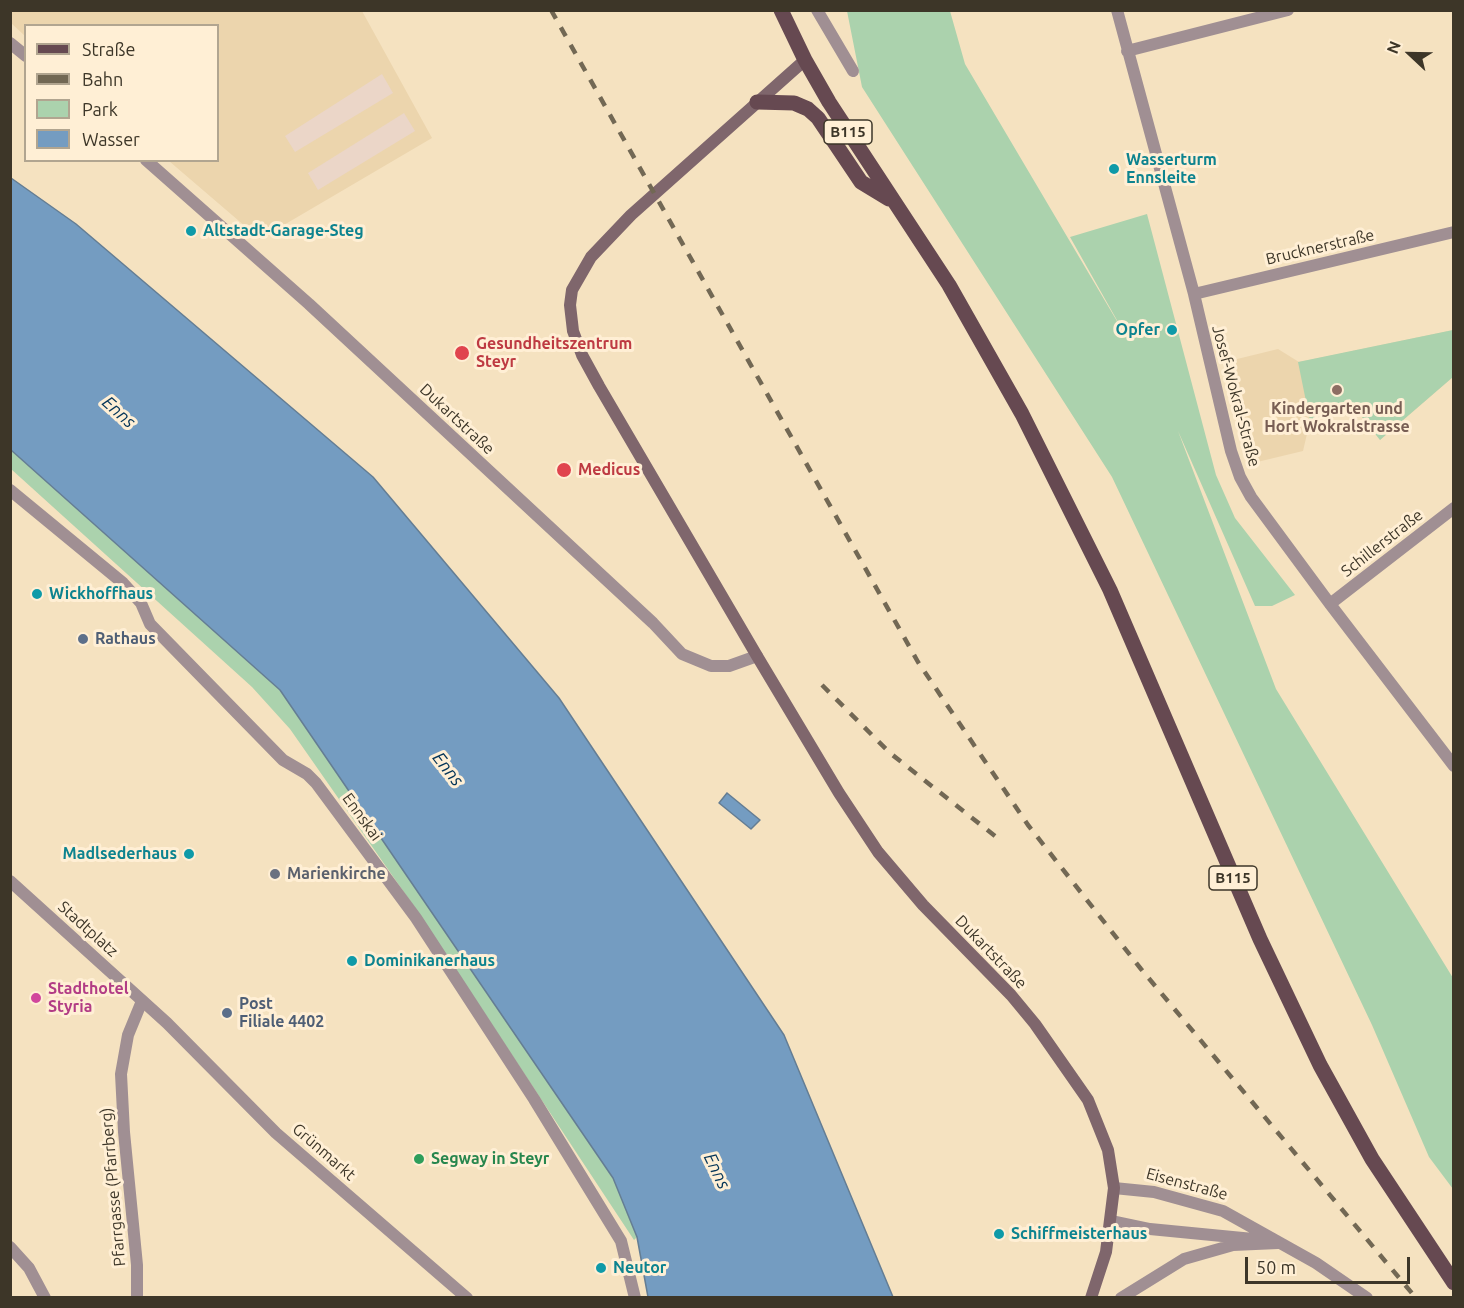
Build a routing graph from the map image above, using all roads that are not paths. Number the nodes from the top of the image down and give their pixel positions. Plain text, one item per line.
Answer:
1 (781, 10) edge
2 (817, 10) edge
3 (1117, 10) edge
4 (1288, 10) edge
5 (10, 43) edge
6 (1127, 51) junction
7 (24, 54) edge
8 (805, 60) junction
9 (853, 71) dead end
10 (757, 102) junction
11 (148, 162) edge
12 (894, 202) junction
13 (1454, 232) edge
14 (1194, 294) junction
15 (10, 490) edge
16 (1454, 508) edge
17 (1330, 604) junction
18 (758, 657) junction
19 (1454, 766) edge
20 (10, 881) edge
21 (142, 1001) junction
22 (167, 1023) joint
23 (1114, 1188) junction
24 (1112, 1221) junction
25 (1279, 1243) junction
26 (10, 1247) edge
27 (1454, 1283) edge
28 (45, 1298) edge
29 (137, 1298) edge
30 (467, 1298) edge
31 (635, 1298) edge
32 (1091, 1298) edge
33 (1120, 1298) edge
34 (1367, 1298) edge

1 - 8 main road, B115
2 - 9 street
3 - 6 street, Josef-Wokral-Straße
4 - 6 street
5 - 7 street
6 - 14 street, Josef-Wokral-Straße
8 - 10 main road, Dukartstraße
8 - 12 main road, B115
10 - 12 main road
10 - 18 main road, Dukartstraße
11 - 18 street, Dukartstraße
12 - 27 main road, B115
13 - 14 street, Brucknerstraße
14 - 17 street, Josef-Wokral-Straße
15 - 31 street, Ennskai
16 - 17 street, Schillerstraße
17 - 19 street, Josef-Wokral-Straße
18 - 23 main road, Dukartstraße
20 - 21 street, Stadtplatz
21 - 22 street, Stadtplatz
21 - 29 street, Pfarrgasse (Pfarrberg)
22 - 30 street, Grünmarkt
23 - 24 main road, Dukartstraße
23 - 25 street, Eisenstraße
24 - 25 street, Eisenstraße
24 - 32 main road, Dukartstraße
25 - 33 street
25 - 34 street, Eisenstraße
26 - 28 street

